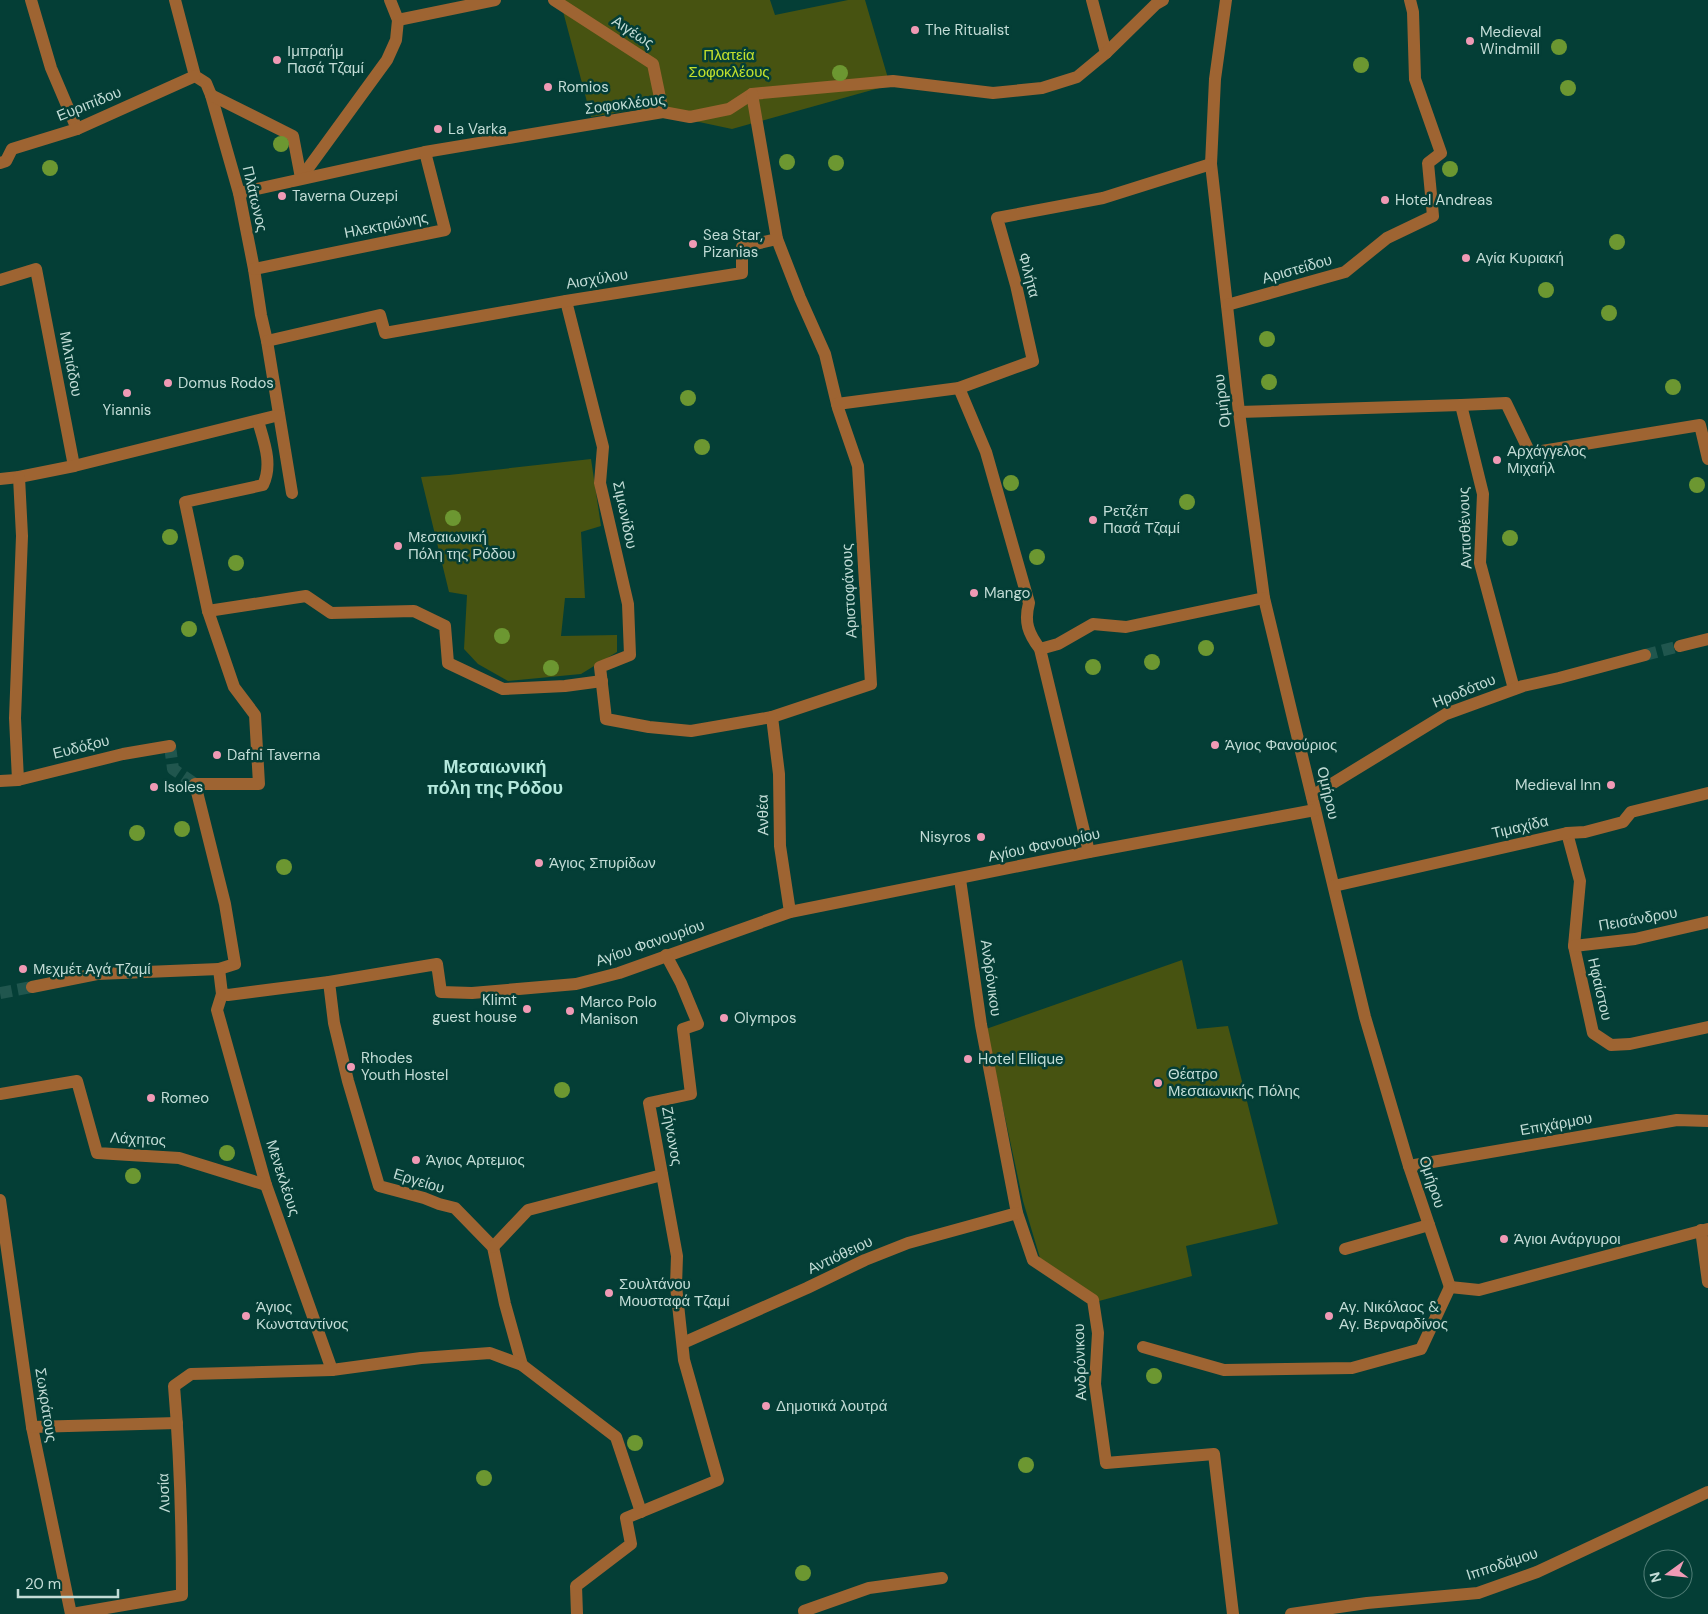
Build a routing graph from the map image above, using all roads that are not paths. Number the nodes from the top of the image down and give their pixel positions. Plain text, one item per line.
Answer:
1 (31, 0) edge
2 (175, 0) edge
3 (390, 0) edge
4 (495, 0) edge
5 (554, 0) edge
6 (1092, 0) edge
7 (1163, 0) edge
8 (1226, 0) edge
9 (1410, 0) edge
10 (398, 20) junction
11 (1106, 53) junction
12 (195, 76) junction
13 (752, 94) junction
14 (211, 95) junction
15 (663, 112) junction
16 (77, 129) junction
17 (425, 152) junction
18 (0, 163) edge
19 (1211, 164) junction
20 (301, 178) junction
21 (238, 193) junction
22 (777, 239) junction
23 (254, 269) junction
24 (0, 279) edge
25 (566, 300) junction
26 (1227, 305) junction
27 (267, 341) junction
28 (959, 388) junction
29 (837, 404) junction
30 (1461, 406) junction
31 (1239, 412) junction
32 (279, 415) junction
33 (258, 421) junction
34 (1708, 459) edge
35 (74, 466) junction
36 (19, 477) junction
37 (0, 479) edge
38 (292, 493) dead end
39 (1264, 598) junction
40 (208, 611) junction
41 (1708, 639) edge
42 (1680, 646) tunnel mouth
43 (1040, 649) junction
44 (1645, 655) tunnel mouth
45 (602, 682) junction
46 (1514, 689) junction
47 (772, 717) junction
48 (606, 719) joint
49 (170, 746) dead end
50 (0, 780) edge
51 (18, 780) junction
52 (1708, 793) edge
53 (1312, 796) junction
54 (1315, 810) junction
55 (1567, 833) junction
56 (1089, 852) junction
57 (960, 879) junction
58 (1334, 886) junction
59 (790, 912) junction
60 (1708, 922) edge
61 (1574, 946) junction
62 (666, 956) junction
63 (220, 969) junction
64 (329, 982) junction
65 (32, 987) tunnel mouth
66 (222, 994) junction
67 (1708, 1027) edge
68 (0, 1094) edge
69 (1708, 1121) edge
70 (1409, 1166) junction
71 (662, 1175) junction
72 (266, 1185) junction
73 (0, 1200) edge
74 (1017, 1213) junction
75 (1429, 1225) junction
76 (1705, 1230) edge
77 (493, 1247) junction
78 (1345, 1249) dead end
79 (1708, 1282) edge
80 (1450, 1287) junction
81 (683, 1343) junction
82 (1143, 1346) dead end
83 (522, 1365) junction
84 (332, 1370) junction
85 (177, 1423) junction
86 (32, 1426) junction
87 (1708, 1492) edge
88 (641, 1512) junction
89 (942, 1578) dead end
90 (72, 1614) edge
91 (577, 1614) edge
92 (805, 1614) edge
93 (1233, 1614) edge
94 (1291, 1614) edge

1 - 16 street
2 - 12 street, Πλάτωνος
3 - 10 street
4 - 10 street
5 - 15 street, Αιγέως
6 - 11 street
7 - 11 street, Σοφοκλέους
8 - 19 street, Ομήρου
9 - 26 street, Αριστείδου
10 - 20 street
11 - 13 street, Σοφοκλέους
12 - 14 street, Πλάτωνος
12 - 16 street, Ευριπίδου
13 - 15 street, Σοφοκλέους
13 - 22 street
14 - 20 street
14 - 21 street, Πλάτωνος
15 - 17 street, Σοφοκλέους
16 - 18 street, Ευριπίδου
17 - 20 street, Σοφοκλέους
17 - 23 street, Ηλεκτριώνης
19 - 26 street, Ομήρου
19 - 28 street, Φιλήτα
20 - 21 street, Σοφοκλέους
21 - 23 street, Πλάτωνος
22 - 25 street, Αισχύλου
22 - 29 street, Αριστοφάνους
23 - 27 street, Πλάτωνος
24 - 35 street, Μιλτιάδου
25 - 27 street, Αισχύλου
25 - 45 street, Σιμωνίδου
26 - 31 street, Ομήρου
27 - 32 street, Πλάτωνος
28 - 29 street, Φιλήτα
28 - 43 street
29 - 47 street, Αριστοφάνους
30 - 31 street
30 - 34 street
30 - 46 street, Αντισθένους
31 - 39 street, Ομήρου
32 - 33 street
32 - 38 street, Πλάτωνος
33 - 35 street
33 - 40 street
35 - 36 street
36 - 37 street
36 - 51 street
39 - 43 street
39 - 53 street, Ομήρου
40 - 45 street
40 - 63 street
41 - 42 street
43 - 56 street
44 - 46 street, Ηροδότου
45 - 48 street, Σιμωνίδου
46 - 53 street, Ηροδότου
47 - 48 street, Αριστοφάνους
47 - 59 street, Ανθέα
49 - 51 street, Ευδόξου
50 - 51 street, Ευδόξου
52 - 55 street, Τιμαχίδα
53 - 54 street, Ομήρου
54 - 56 street, Αγίου Φανουρίου
54 - 58 street, Ομήρου
55 - 58 street, Τιμαχίδα
55 - 61 street, Ηφαίστου
56 - 57 street, Αγίου Φανουρίου
57 - 59 street, Αγίου Φανουρίου
57 - 74 street, Ανδρόνικου
58 - 70 street, Ομήρου
59 - 62 street, Αγίου Φανουρίου
60 - 61 street, Πεισάνδρου
61 - 67 street, Ηφαίστου
62 - 64 street, Αγίου Φανουρίου
62 - 71 street, Ζήνωνος
63 - 65 street
63 - 66 street
64 - 66 street, Αγίου Φανουρίου
64 - 77 street, Εργείου
66 - 72 street, Μενεκλέους
68 - 72 street, Λάχητος
69 - 70 street, Επιχάρμου
70 - 75 street, Ομήρου
71 - 77 street
71 - 81 street, Ζήνωνος
72 - 84 street, Μενεκλέους
73 - 86 street, Σωκράτους
74 - 81 street, Αντιόθειου
74 - 93 street, Ανδρόνικου
75 - 78 street
75 - 80 street, Ομήρου
76 - 79 street
76 - 80 street
77 - 83 street
80 - 82 street
81 - 88 street, Ζήνωνος
83 - 84 street
83 - 88 street
84 - 85 street
85 - 86 street
85 - 90 street, Λυσία
86 - 90 street, Σωκράτους
87 - 94 street, Ιπποδάμου
88 - 91 street
89 - 92 street

